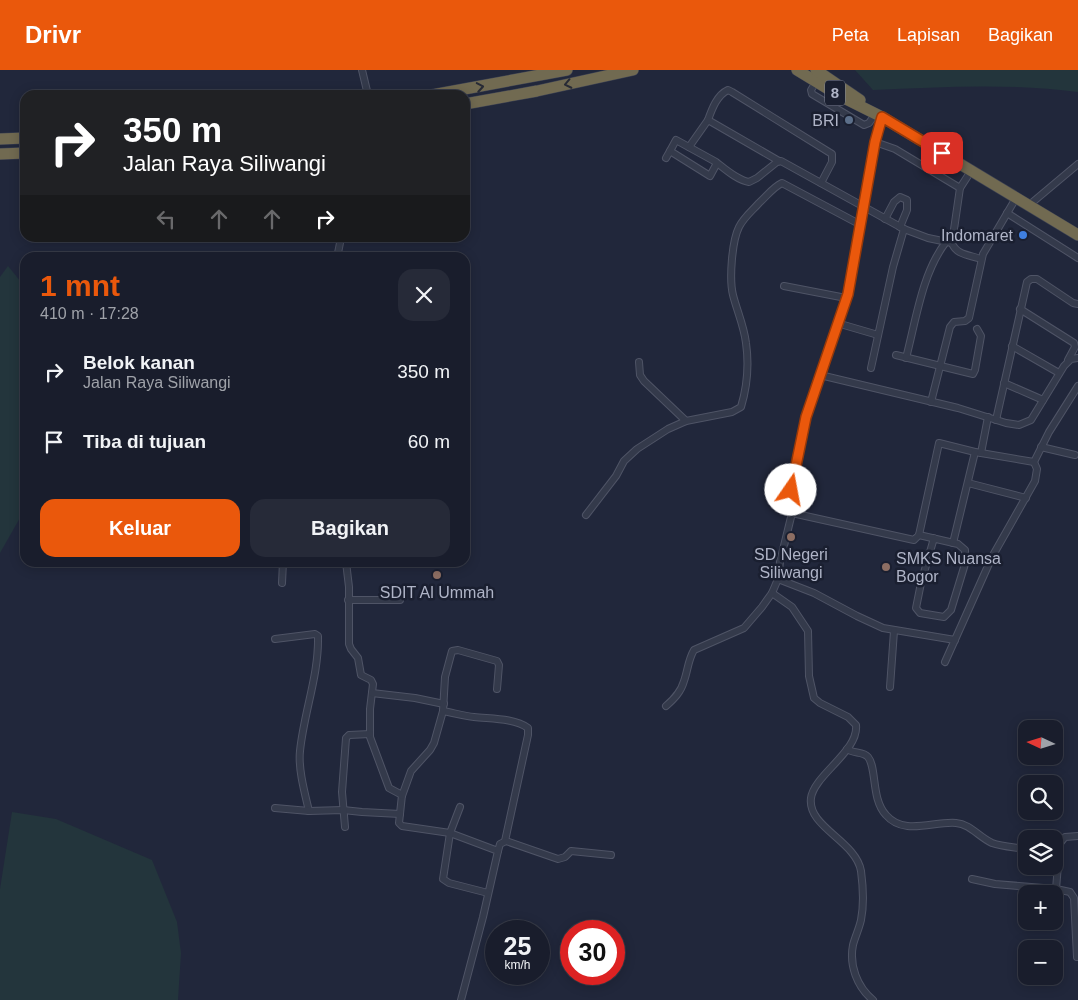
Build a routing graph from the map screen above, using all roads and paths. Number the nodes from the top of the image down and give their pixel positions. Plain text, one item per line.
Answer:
1 (362, 70) edge
2 (567, 70) edge
3 (633, 70) edge
4 (800, 72) edge
5 (816, 76) edge
6 (367, 90) edge
7 (461, 90) edge
8 (470, 103) edge
9 (876, 113) junction
10 (708, 120) junction
11 (20, 138) edge
12 (0, 139) edge
13 (875, 142) junction
14 (689, 147) junction
15 (670, 151) junction
16 (20, 153) edge
17 (0, 154) edge
18 (666, 158) dead end
19 (779, 161) junction
20 (718, 164) junction
21 (1078, 164) edge
22 (971, 171) junction
23 (821, 183) junction
24 (960, 188) junction
25 (1016, 198) junction
26 (864, 206) junction
27 (1028, 206) junction
28 (1007, 212) junction
29 (885, 219) junction
30 (861, 226) junction
31 (902, 228) junction
32 (1078, 234) edge
33 (949, 242) junction
34 (981, 258) junction
35 (1078, 258) edge
36 (784, 286) dead end
37 (846, 298) junction
38 (1078, 304) edge
39 (1020, 309) junction
40 (837, 323) junction
41 (977, 329) dead end
42 (878, 335) junction
43 (1012, 346) junction
44 (896, 355) dead end
45 (906, 358) junction
46 (1078, 358) edge
47 (1068, 360) junction
48 (639, 362) dead end
49 (941, 366) junction
50 (871, 368) dead end
51 (1059, 373) junction
52 (820, 375) junction
53 (1004, 383) junction
54 (1078, 386) edge
55 (1043, 400) junction
56 (931, 402) junction
57 (988, 417) junction
58 (996, 420) junction
59 (686, 421) junction
60 (1041, 448) junction
61 (978, 452) junction
62 (1075, 454) dead end
63 (1034, 462) junction
64 (968, 483) junction
65 (1026, 498) junction
66 (792, 513) junction
67 (586, 515) dead end
68 (919, 535) junction
69 (934, 538) junction
70 (953, 543) junction
71 (283, 567) edge
72 (346, 567) edge
73 (778, 579) junction
74 (282, 583) dead end
75 (772, 593) junction
76 (348, 600) junction
77 (400, 600) dead end
78 (894, 631) junction
79 (275, 639) dead end
80 (955, 640) junction
81 (945, 662) dead end
82 (890, 687) dead end
83 (497, 690) dead end
84 (372, 693) junction
85 (666, 706) dead end
86 (444, 708) junction
87 (370, 734) junction
88 (846, 749) junction
89 (402, 796) junction
90 (460, 807) dead end
91 (275, 808) dead end
92 (343, 810) junction
93 (310, 812) junction
94 (400, 814) junction
95 (345, 827) dead end
96 (450, 833) junction
97 (1078, 836) edge
98 (1063, 838) edge
99 (505, 841) junction
100 (1018, 848) edge
101 (498, 851) junction
102 (611, 855) dead end
103 (972, 879) dead end
104 (1018, 886) edge
105 (1063, 890) edge
106 (488, 893) junction
107 (1077, 957) edge
108 (461, 1000) edge
109 (873, 1000) edge

1 - 6 street
7 -> 2 highway
3 -> 8 highway
4 - 5 highway, 8
5 - 9 highway, 8
5 - 9 street
9 - 13 street
9 - 22 highway, 8
10 - 14 street
10 - 19 street
10 - 23 street
11 - 12 highway
13 - 24 street
13 - 26 street
14 - 15 street
14 - 20 street
15 - 18 street
15 - 20 street
16 - 17 highway
19 - 20 street
19 - 23 street
21 - 27 street
22 - 24 street
22 - 25 highway, 8
23 - 26 street
24 - 33 street
25 - 27 highway, 8
25 - 28 street
26 - 29 street
26 - 30 street
27 - 32 highway, 8
28 - 34 street
28 - 35 street
29 - 31 street
29 - 31 street
30 - 37 street
30 - 59 street
31 - 33 street
31 - 42 street
33 - 34 street
33 - 45 street
34 - 49 street
36 - 37 street
37 - 40 street
38 - 39 street
39 - 43 street
39 - 47 street
40 - 42 street
40 - 52 street
41 - 49 street
42 - 50 street
43 - 51 street
43 - 53 street
44 - 45 street
45 - 49 street
46 - 47 street
47 - 51 street
48 - 59 street
49 - 56 street
51 - 55 street
52 - 56 street
52 - 66 street
53 - 55 street
53 - 58 street
54 - 60 street
55 - 58 street
56 - 57 street
57 - 58 street
57 - 61 street
59 - 67 street
60 - 62 street
60 - 63 street
61 - 63 street
61 - 64 street
61 - 68 street
63 - 65 street
64 - 65 street
64 - 70 street
65 - 80 street
66 - 68 street
66 - 73 street
68 - 69 street
69 - 70 street
69 - 70 street
71 - 74 street
72 - 76 street
73 - 75 street
73 - 78 street
75 - 85 street
75 - 88 street
76 - 77 street
76 - 84 street
78 - 80 street
78 - 82 street
79 - 93 street
80 - 81 street
83 - 86 street
84 - 86 street
84 - 87 street
86 - 89 street
86 - 99 street
87 - 89 street
87 - 92 street
88 - 100 street
88 - 109 street
89 - 94 street
90 - 96 street
91 - 93 street
92 - 93 street
92 - 94 street
92 - 95 street
94 - 96 street
96 - 101 street
96 - 106 street
97 - 98 street
99 - 101 street
99 - 102 street
101 - 106 street
103 - 104 street
105 - 107 street
106 - 108 street

